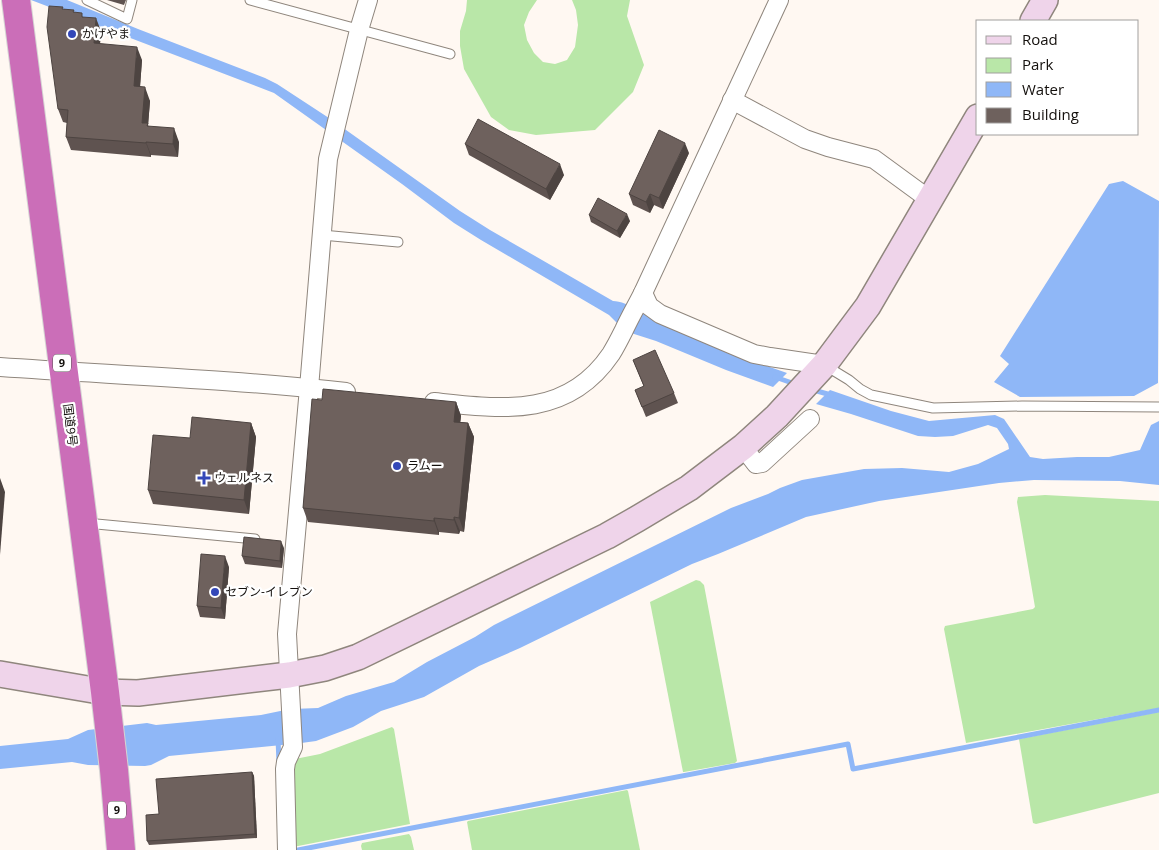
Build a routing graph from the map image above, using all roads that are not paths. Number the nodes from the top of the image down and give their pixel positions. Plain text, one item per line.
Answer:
1 (16, 0) edge
2 (87, 0) edge
3 (132, 0) edge
4 (250, 0) edge
5 (368, 0) edge
6 (778, 0) edge
7 (1045, 0) edge
8 (1034, 20) edge
9 (359, 30) junction
10 (450, 54) dead end
11 (732, 100) junction
12 (976, 120) edge
13 (930, 200) junction
14 (322, 235) junction
15 (398, 242) dead end
16 (643, 292) junction
17 (0, 366) edge
18 (63, 370) junction
19 (819, 370) junction
20 (309, 388) junction
21 (358, 393) edge
22 (416, 400) edge
23 (1159, 407) edge
24 (810, 419) dead end
25 (743, 447) junction
26 (83, 523) junction
27 (266, 540) edge
28 (0, 674) edge
29 (289, 675) junction
30 (105, 692) junction
31 (120, 850) edge
32 (287, 850) edge

1 - 18 highway, 国道9号 / 9
2 - 3 lane
4 - 9 lane
5 - 9 street
6 - 11 street
7 - 8 street
9 - 10 lane
9 - 14 street
11 - 13 street
11 - 16 street
12 - 13 street
13 - 19 street
14 - 15 lane
14 - 20 street
16 - 19 street
16 - 22 street
17 - 18 street
18 - 20 street
18 - 26 highway, 国道9号 / 9
19 - 23 lane
19 - 25 street
20 - 21 street
20 - 29 street
24 - 25 street
25 - 29 street
26 - 27 lane
26 - 30 highway, 国道9号 / 9
28 - 30 street
29 - 30 street
29 - 32 street
30 - 31 highway, 国道9号 / 9

